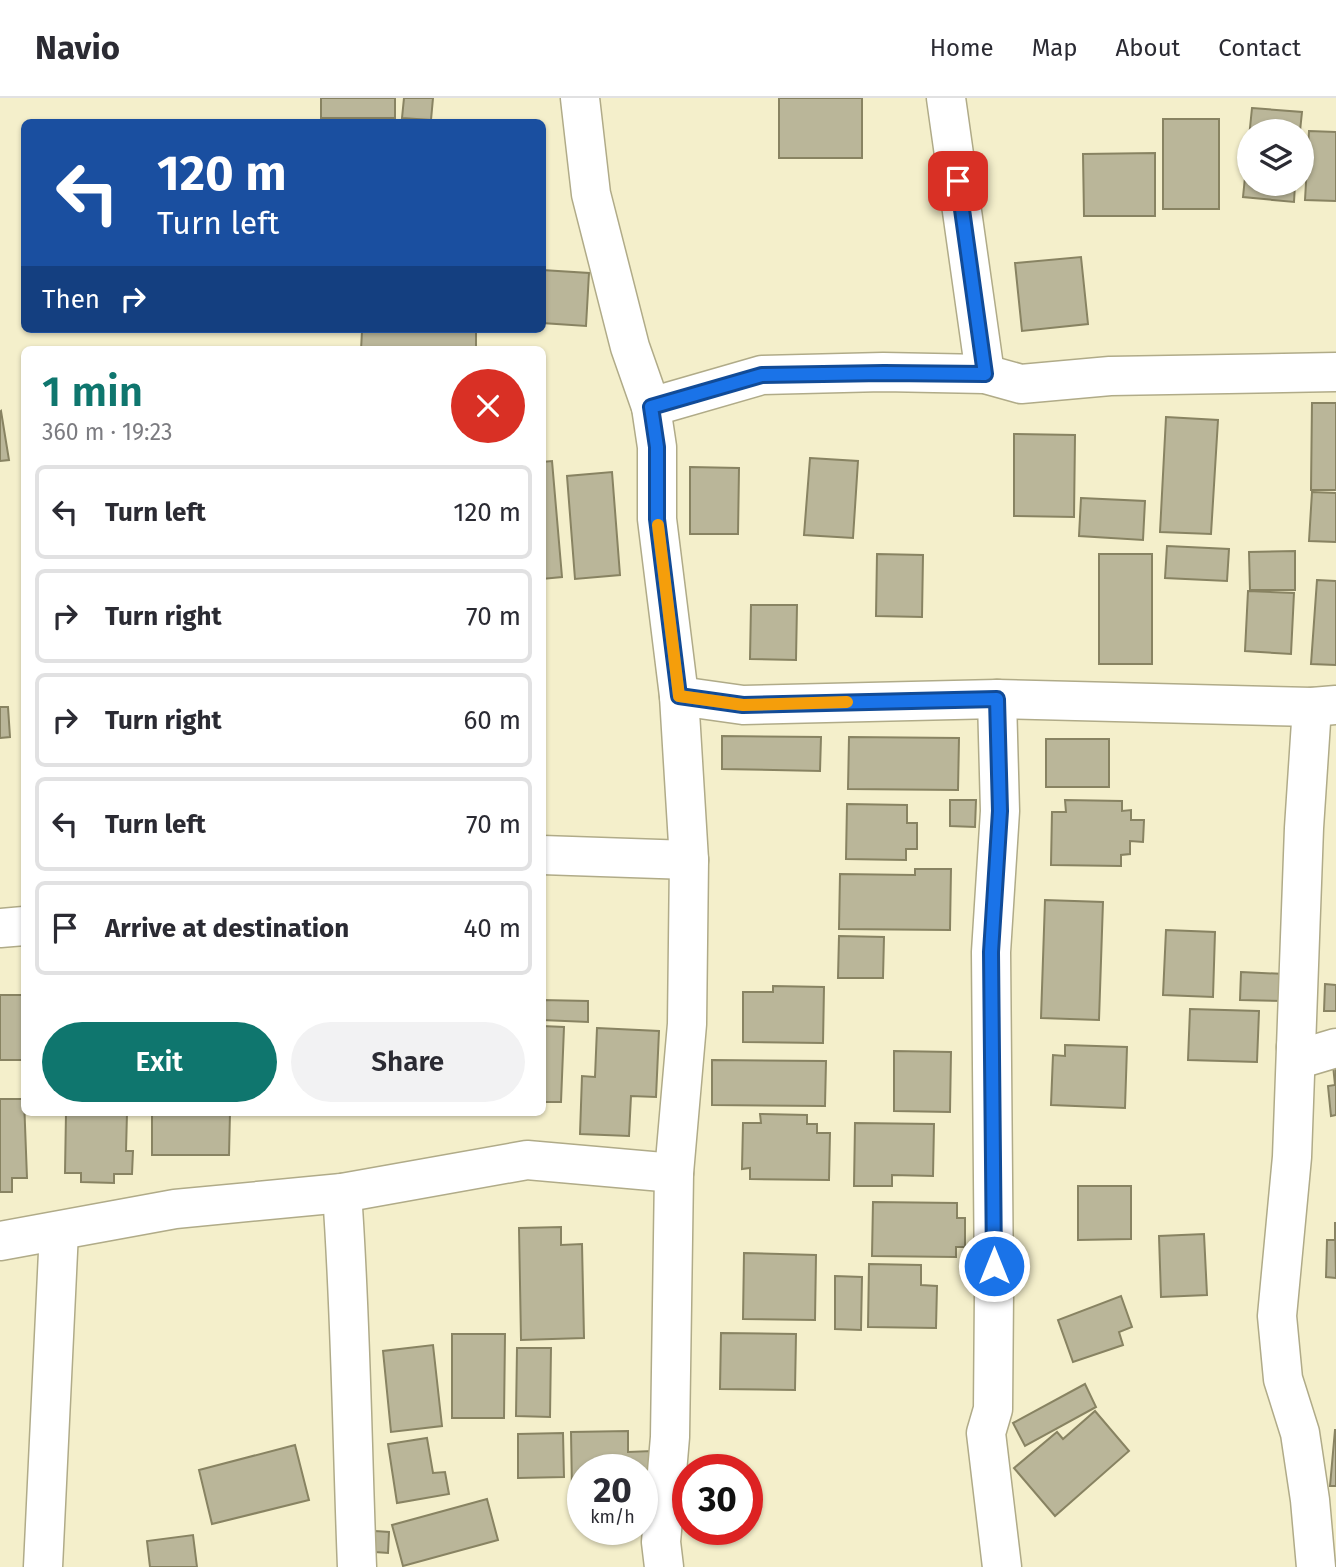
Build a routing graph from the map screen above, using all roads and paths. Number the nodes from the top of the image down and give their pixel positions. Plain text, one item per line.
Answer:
1 (580, 98) edge
2 (946, 98) edge
3 (1336, 372) edge
4 (985, 374) junction
5 (651, 407) junction
6 (679, 696) junction
7 (997, 699) junction
8 (1324, 706) edge
9 (546, 855) edge
10 (689, 860) junction
11 (21, 926) edge
12 (0, 928) edge
13 (1296, 1047) junction
14 (1336, 1048) edge
15 (674, 1173) junction
16 (342, 1192) junction
17 (60, 1231) junction
18 (0, 1241) edge
19 (43, 1567) edge
20 (357, 1567) edge
21 (664, 1567) edge
22 (1002, 1567) edge
23 (1316, 1567) edge

1 - 5 street
2 - 4 street
3 - 4 street
4 - 5 street
5 - 6 street
6 - 7 street
6 - 10 street
7 - 8 street
7 - 22 street
8 - 13 street
9 - 10 street
10 - 15 street
11 - 12 street
13 - 14 street
13 - 23 street
15 - 16 street
15 - 21 street
16 - 17 street
16 - 20 street
17 - 18 street
17 - 19 street

